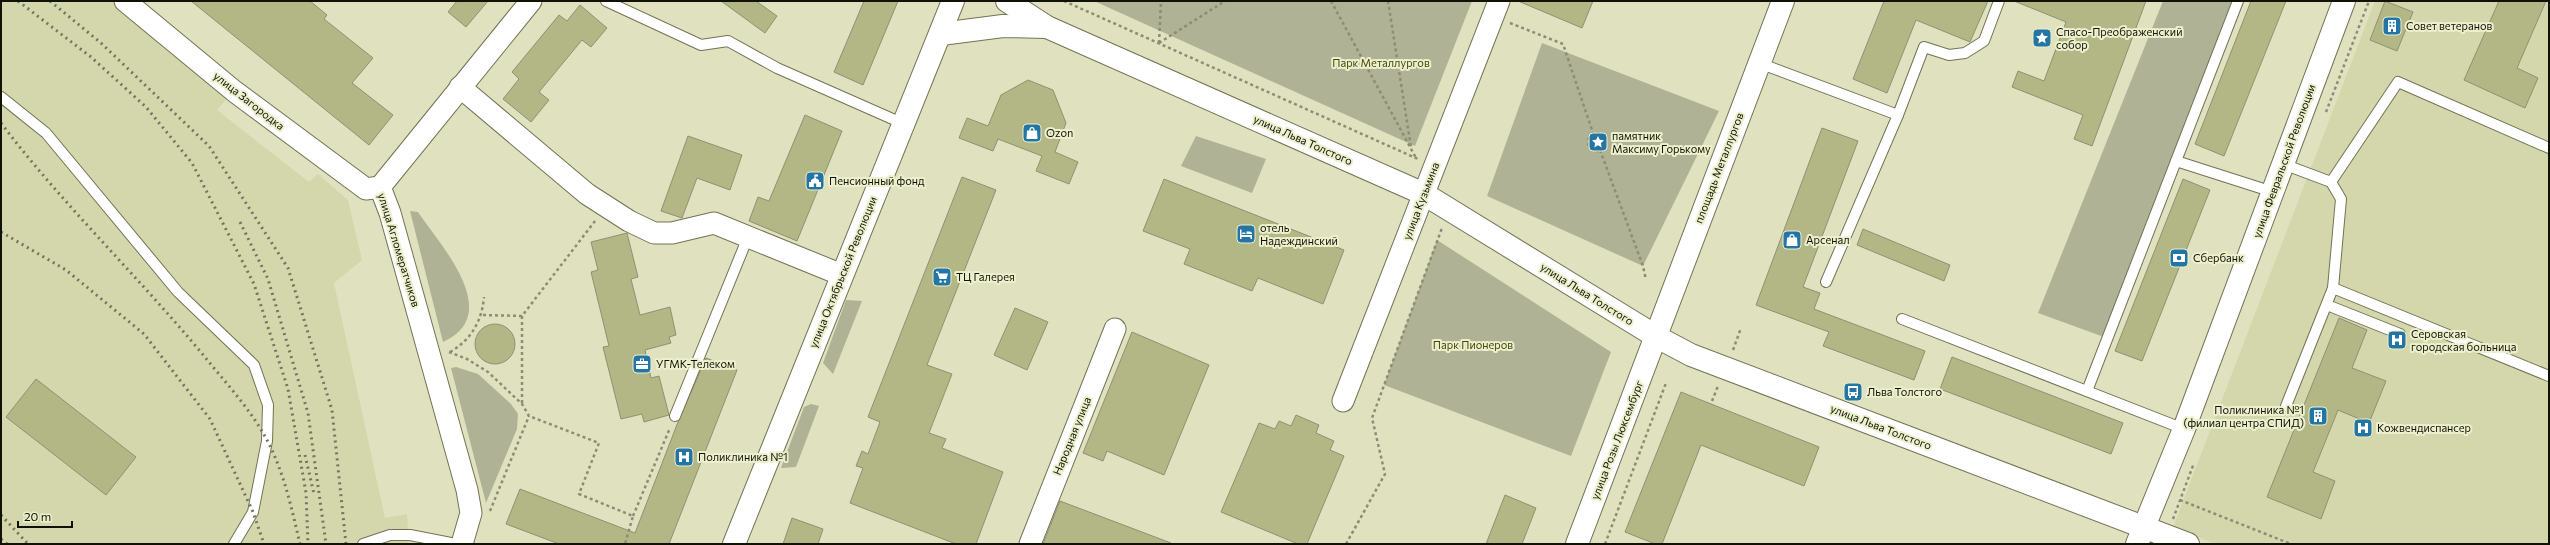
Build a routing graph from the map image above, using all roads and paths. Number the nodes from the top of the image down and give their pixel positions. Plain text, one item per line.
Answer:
1 (125, 1) edge
2 (531, 1) edge
3 (606, 1) edge
4 (953, 1) edge
5 (1007, 1) edge
6 (1064, 1) edge
7 (1161, 1) edge
8 (1225, 1) edge
9 (1331, 1) edge
10 (1388, 1) edge
11 (1783, 1) edge
12 (1999, 1) edge
13 (2238, 1) edge
14 (2344, 1) edge
15 (1496, 9) edge
16 (1047, 27) junction
17 (941, 34) junction
18 (1159, 43) junction
19 (1759, 63) junction
20 (460, 87) junction
21 (1, 97) edge
22 (1898, 115) junction
23 (904, 124) junction
24 (1593, 133) junction
25 (2549, 148) edge
26 (1412, 149) junction
27 (1600, 150) junction
28 (1416, 158) junction
29 (2176, 161) junction
30 (2283, 164) junction
31 (1433, 170) junction
32 (2331, 182) junction
33 (380, 187) junction
34 (2273, 192) junction
35 (1424, 194) junction
36 (606, 206) junction
37 (1451, 209) junction
38 (748, 237) junction
39 (842, 275) junction
40 (1646, 280) dead end
41 (1826, 282) dead end
42 (2333, 288) junction
43 (484, 297) dead end
44 (2327, 305) junction
45 (483, 315) junction
46 (522, 316) junction
47 (1902, 319) dead end
48 (1741, 328) dead end
49 (1115, 329) dead end
50 (2400, 334) dead end
51 (1657, 337) junction
52 (1731, 354) dead end
53 (440, 355) junction
54 (2549, 376) edge
55 (1666, 383) dead end
56 (1719, 384) dead end
57 (2087, 391) junction
58 (1344, 401) dead end
59 (1712, 401) dead end
60 (522, 404) junction
61 (2286, 406) dead end
62 (529, 416) junction
63 (675, 416) joint
64 (2184, 429) junction
65 (2159, 492) junction
66 (471, 513) junction
67 (633, 516) junction
68 (2141, 536) edge
69 (234, 544) edge
70 (363, 544) edge
71 (456, 544) edge
72 (462, 544) edge
73 (625, 544) edge
74 (734, 544) edge
75 (1030, 544) edge
76 (1346, 544) edge
77 (1577, 544) edge
78 (1604, 544) edge
79 (2188, 544) edge
80 (2291, 544) edge

1 - 33 street, улица Загородка
2 - 20 street, улица Агломератчиков
3 - 23 lane
4 - 17 street, улица Октябрьской Революции
5 - 16 street, улица Льва Толстого
6 - 18 path
7 - 18 path
8 - 18 path
9 - 26 path
10 - 26 path
11 - 19 street, площадь Металлургов
12 - 22 lane
13 - 29 lane
14 - 30 street, улица Февральской Революции
15 - 24 path
15 - 31 street, улица Кузьмина
16 - 17 street
16 - 35 street, улица Льва Толстого
17 - 23 street, улица Октябрьской Революции
18 - 28 path
19 - 22 lane
19 - 51 street, площадь Металлургов
20 - 33 street, улица Агломератчиков
20 - 36 street
21 - 69 lane
22 - 41 lane
23 - 39 street, улица Октябрьской Революции
24 - 27 path
24 - 27 path
25 - 32 lane
26 - 28 path
27 - 40 path
28 - 31 path
29 - 34 lane
29 - 57 lane
30 - 32 lane
30 - 34 street, улица Февральской Революции
31 - 35 street, улица Кузьмина
32 - 42 lane
33 - 53 street, улица Агломератчиков
34 - 64 street, улица Февральской Революции
35 - 37 street, улица Льва Толстого
35 - 58 street, улица Кузьмина
36 - 38 street
36 - 46 path
37 - 51 street, улица Льва Толстого
37 - 76 path
38 - 39 street
38 - 63 lane
39 - 74 street, улица Октябрьской Революции
42 - 44 lane
42 - 54 lane
43 - 45 path
44 - 50 lane
44 - 61 lane
45 - 46 path
45 - 53 path
46 - 60 path
47 - 57 lane
48 - 52 path
49 - 75 street, Народная улица
51 - 68 street, улица Льва Толстого
51 - 77 street, улица Розы Люксембург
53 - 60 path
53 - 66 street, улица Агломератчиков
55 - 78 path
56 - 59 path
57 - 64 lane
60 - 62 path
62 - 66 path
62 - 67 path
63 - 67 path
64 - 65 street, улица Февральской Революции
65 - 68 street, улица Февральской Революции
65 - 80 path
66 - 72 street, улица Агломератчиков
67 - 73 path
68 - 79 street, улица Льва Толстого
70 - 71 lane

